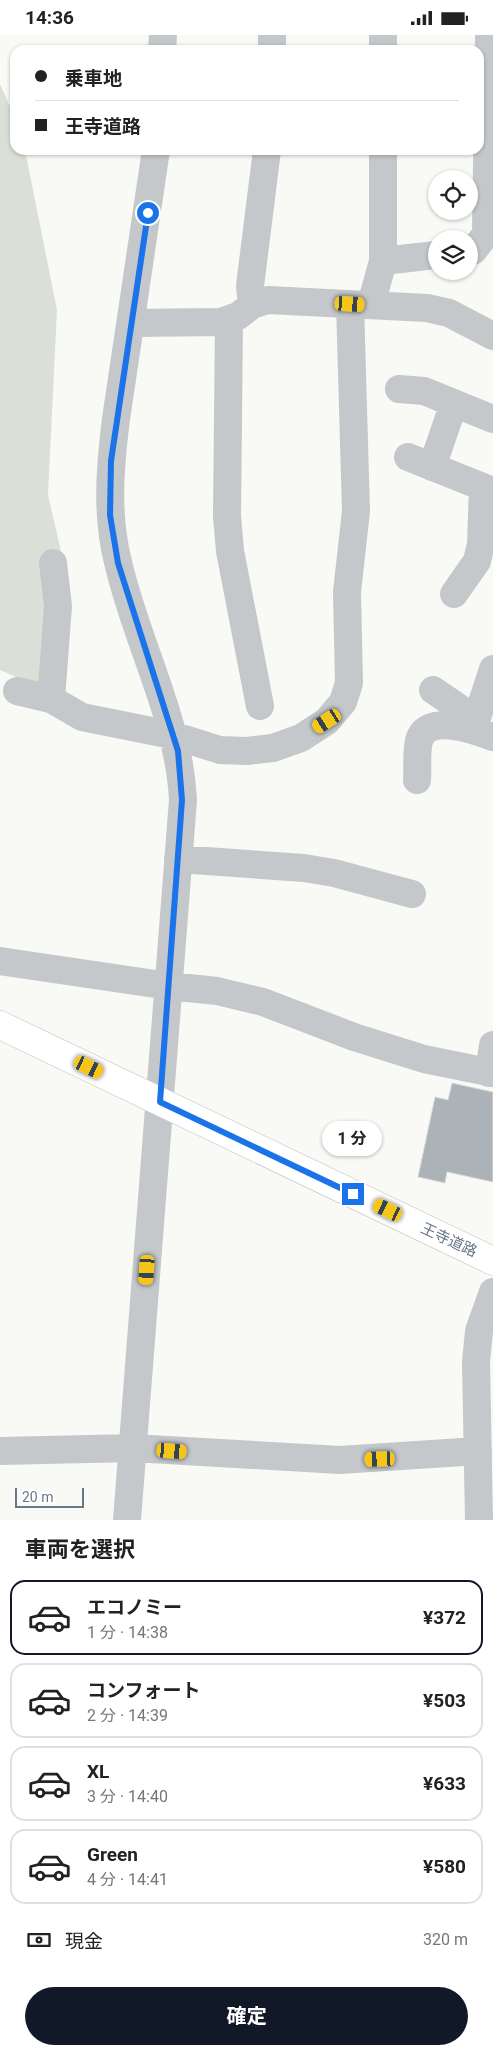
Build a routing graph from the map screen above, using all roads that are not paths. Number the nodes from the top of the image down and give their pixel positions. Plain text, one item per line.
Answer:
1 (490, 49) edge
2 (155, 155) edge
3 (266, 155) edge
4 (383, 155) edge
5 (478, 244) edge
6 (428, 256) edge
7 (383, 261) junction
8 (252, 305) junction
9 (361, 305) junction
10 (229, 319) junction
11 (131, 323) junction
12 (493, 336) edge
13 (399, 389) dead end
14 (454, 403) junction
15 (493, 419) edge
16 (488, 489) edge
17 (53, 563) dead end
18 (454, 594) dead end
19 (493, 669) edge
20 (433, 690) dead end
21 (17, 691) dead end
22 (51, 699) junction
23 (260, 706) dead end
24 (483, 734) edge
25 (172, 735) junction
26 (417, 780) dead end
27 (178, 859) junction
28 (412, 894) dead end
29 (0, 961) edge
30 (169, 986) junction
31 (0, 1025) edge
32 (493, 1045) edge
33 (491, 1073) edge
34 (160, 1102) junction
35 (493, 1261) edge
36 (493, 1292) edge
37 (133, 1448) junction
38 (0, 1451) edge
39 (478, 1451) junction
40 (127, 1520) edge
41 (479, 1520) edge

1 - 5 street
2 - 11 street
3 - 8 street
4 - 7 street
6 - 7 street
7 - 9 street
8 - 9 street
8 - 10 street
9 - 12 street
9 - 25 street
10 - 11 street
10 - 23 street
11 - 25 street
13 - 14 street
14 - 15 street
14 - 16 street
16 - 18 street
17 - 22 street
19 - 24 street
20 - 24 street
21 - 22 street
22 - 25 street
24 - 26 street
25 - 27 street
27 - 28 street
27 - 30 street
29 - 30 street
30 - 33 street
30 - 34 street
31 - 34 highway, 王寺道路
32 - 33 street
34 - 35 highway, 王寺道路
34 - 37 street
36 - 39 street
37 - 38 street
37 - 39 street
37 - 40 street
39 - 41 street

